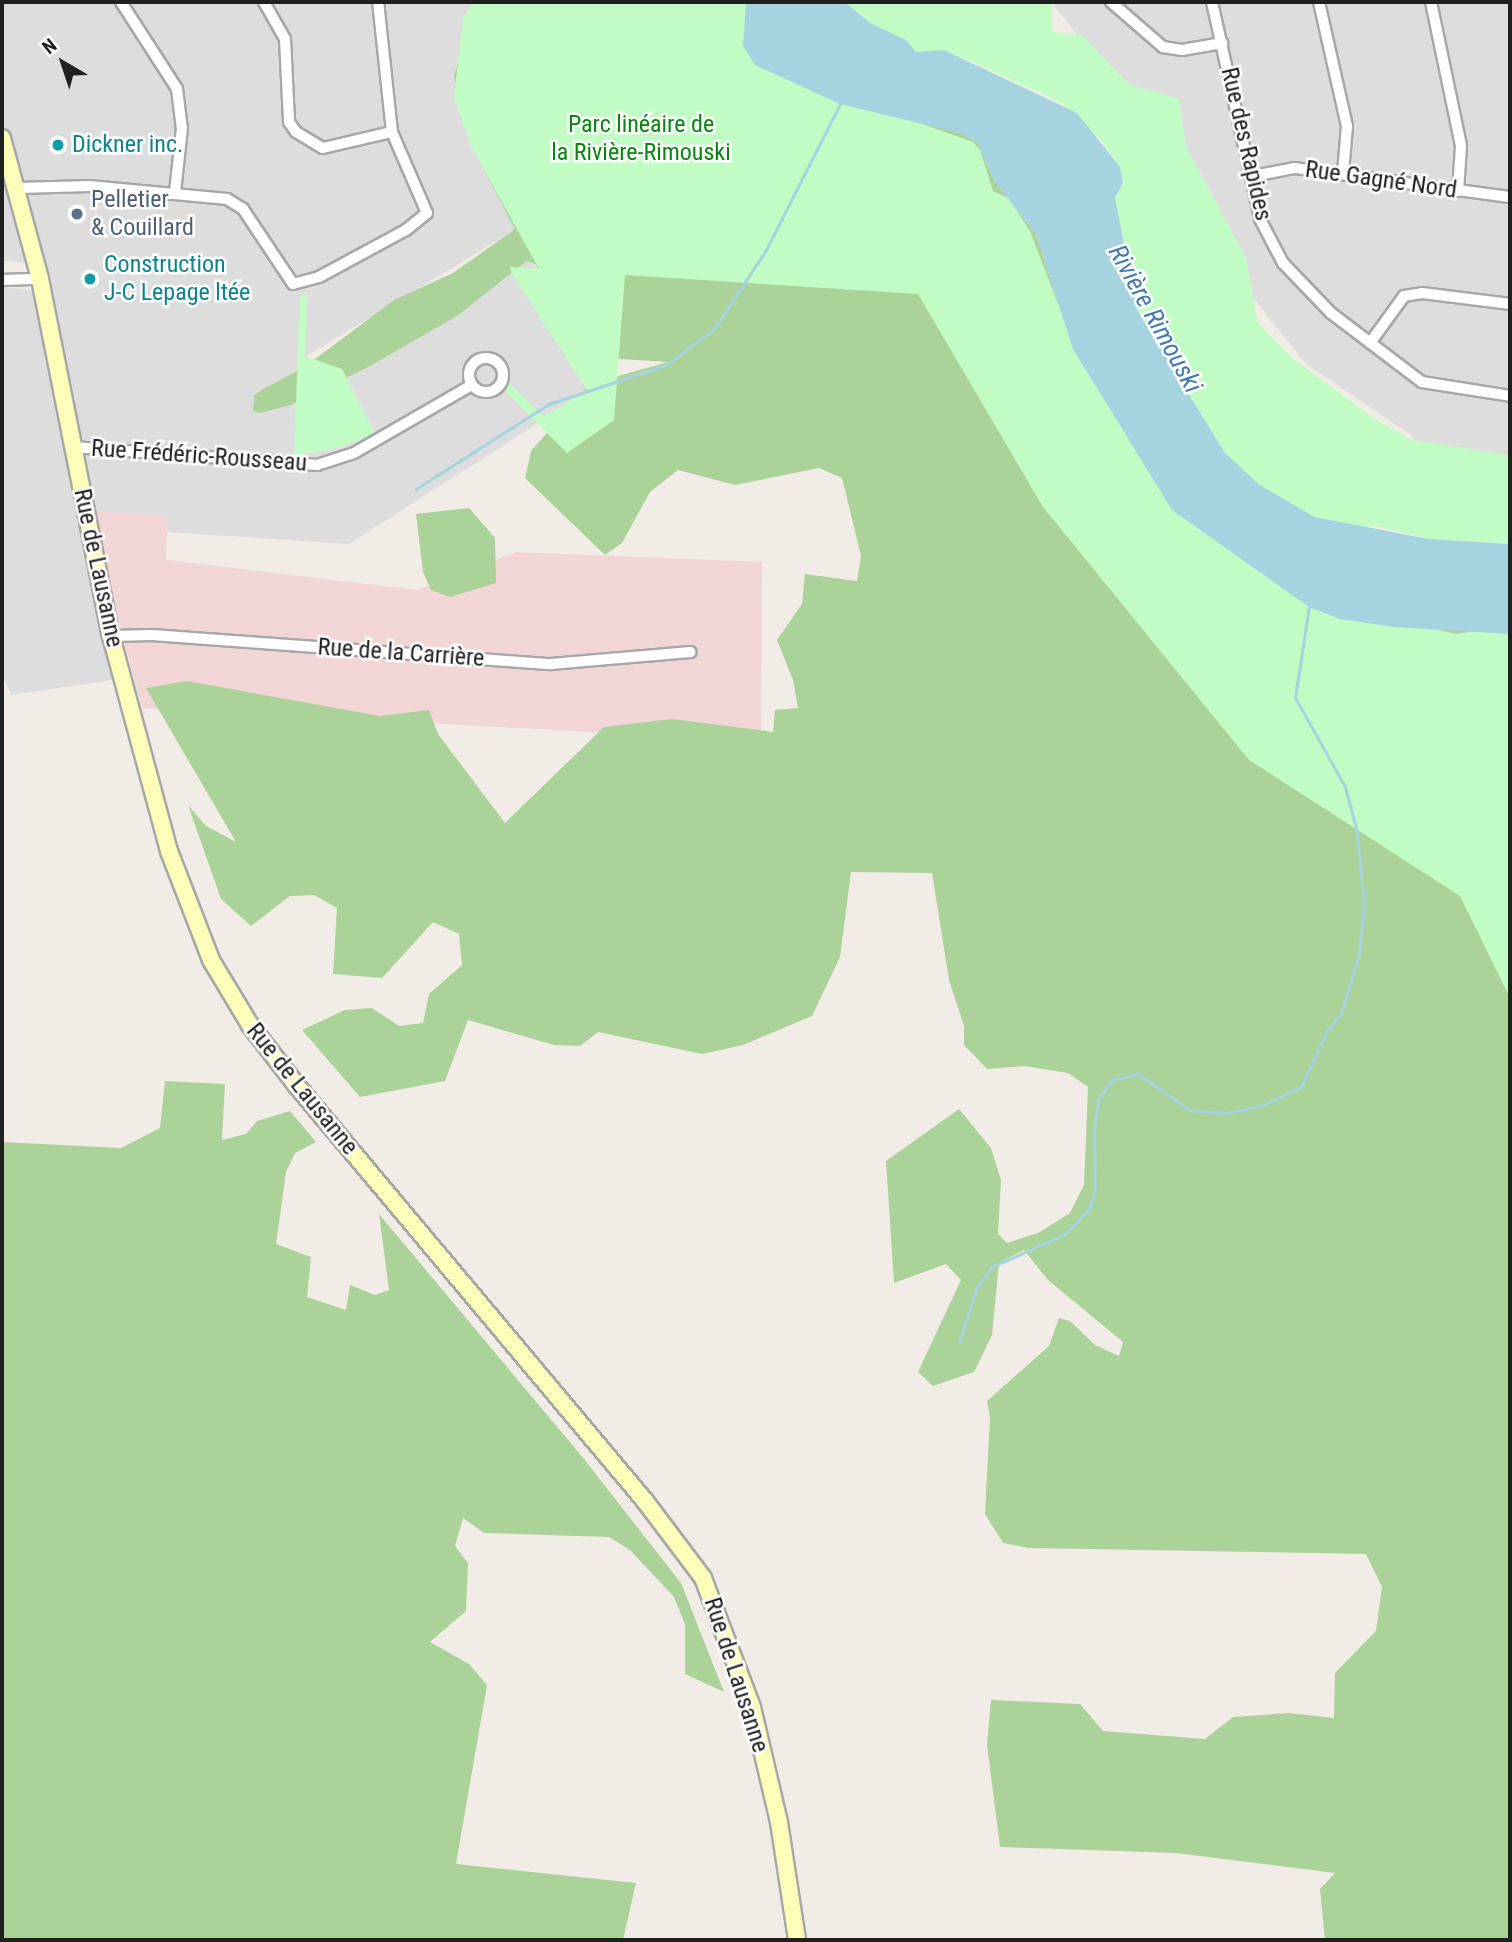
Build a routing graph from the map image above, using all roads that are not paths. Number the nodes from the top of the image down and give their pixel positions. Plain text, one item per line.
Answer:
1 (121, 2) edge
2 (264, 2) edge
3 (378, 2) edge
4 (1111, 2) edge
5 (1212, 2) edge
6 (1319, 2) edge
7 (1431, 2) edge
8 (1222, 43) junction
9 (391, 132) junction
10 (2, 138) edge
11 (1343, 173) junction
12 (1253, 176) junction
13 (19, 188) junction
14 (1458, 191) junction
15 (175, 192) junction
16 (1510, 197) edge
17 (40, 279) junction
18 (2, 280) edge
19 (1510, 304) edge
20 (1370, 343) junction
21 (472, 385) dead end
22 (1510, 396) edge
23 (73, 447) junction
24 (111, 636) junction
25 (690, 652) dead end
26 (797, 1940) edge

1 - 15 street
2 - 9 street
3 - 9 street
4 - 8 street
5 - 8 street, Rue des Rapides
6 - 11 street
7 - 14 street
8 - 12 street, Rue des Rapides
9 - 15 street
10 - 13 street, Rue de Lausanne
11 - 12 street, Rue Gagné Nord
11 - 14 street, Rue Gagné Nord
12 - 20 street, Rue des Rapides
13 - 15 street
13 - 17 street, Rue de Lausanne
14 - 16 street, Rue Gagné Nord
17 - 18 street
17 - 23 street, Rue de Lausanne
19 - 20 street
20 - 22 street, Rue des Rapides
21 - 23 street, Rue Frédéric-Rousseau
23 - 24 street, Rue de Lausanne
24 - 25 street, Rue de la Carrière
24 - 26 street, Rue de Lausanne

